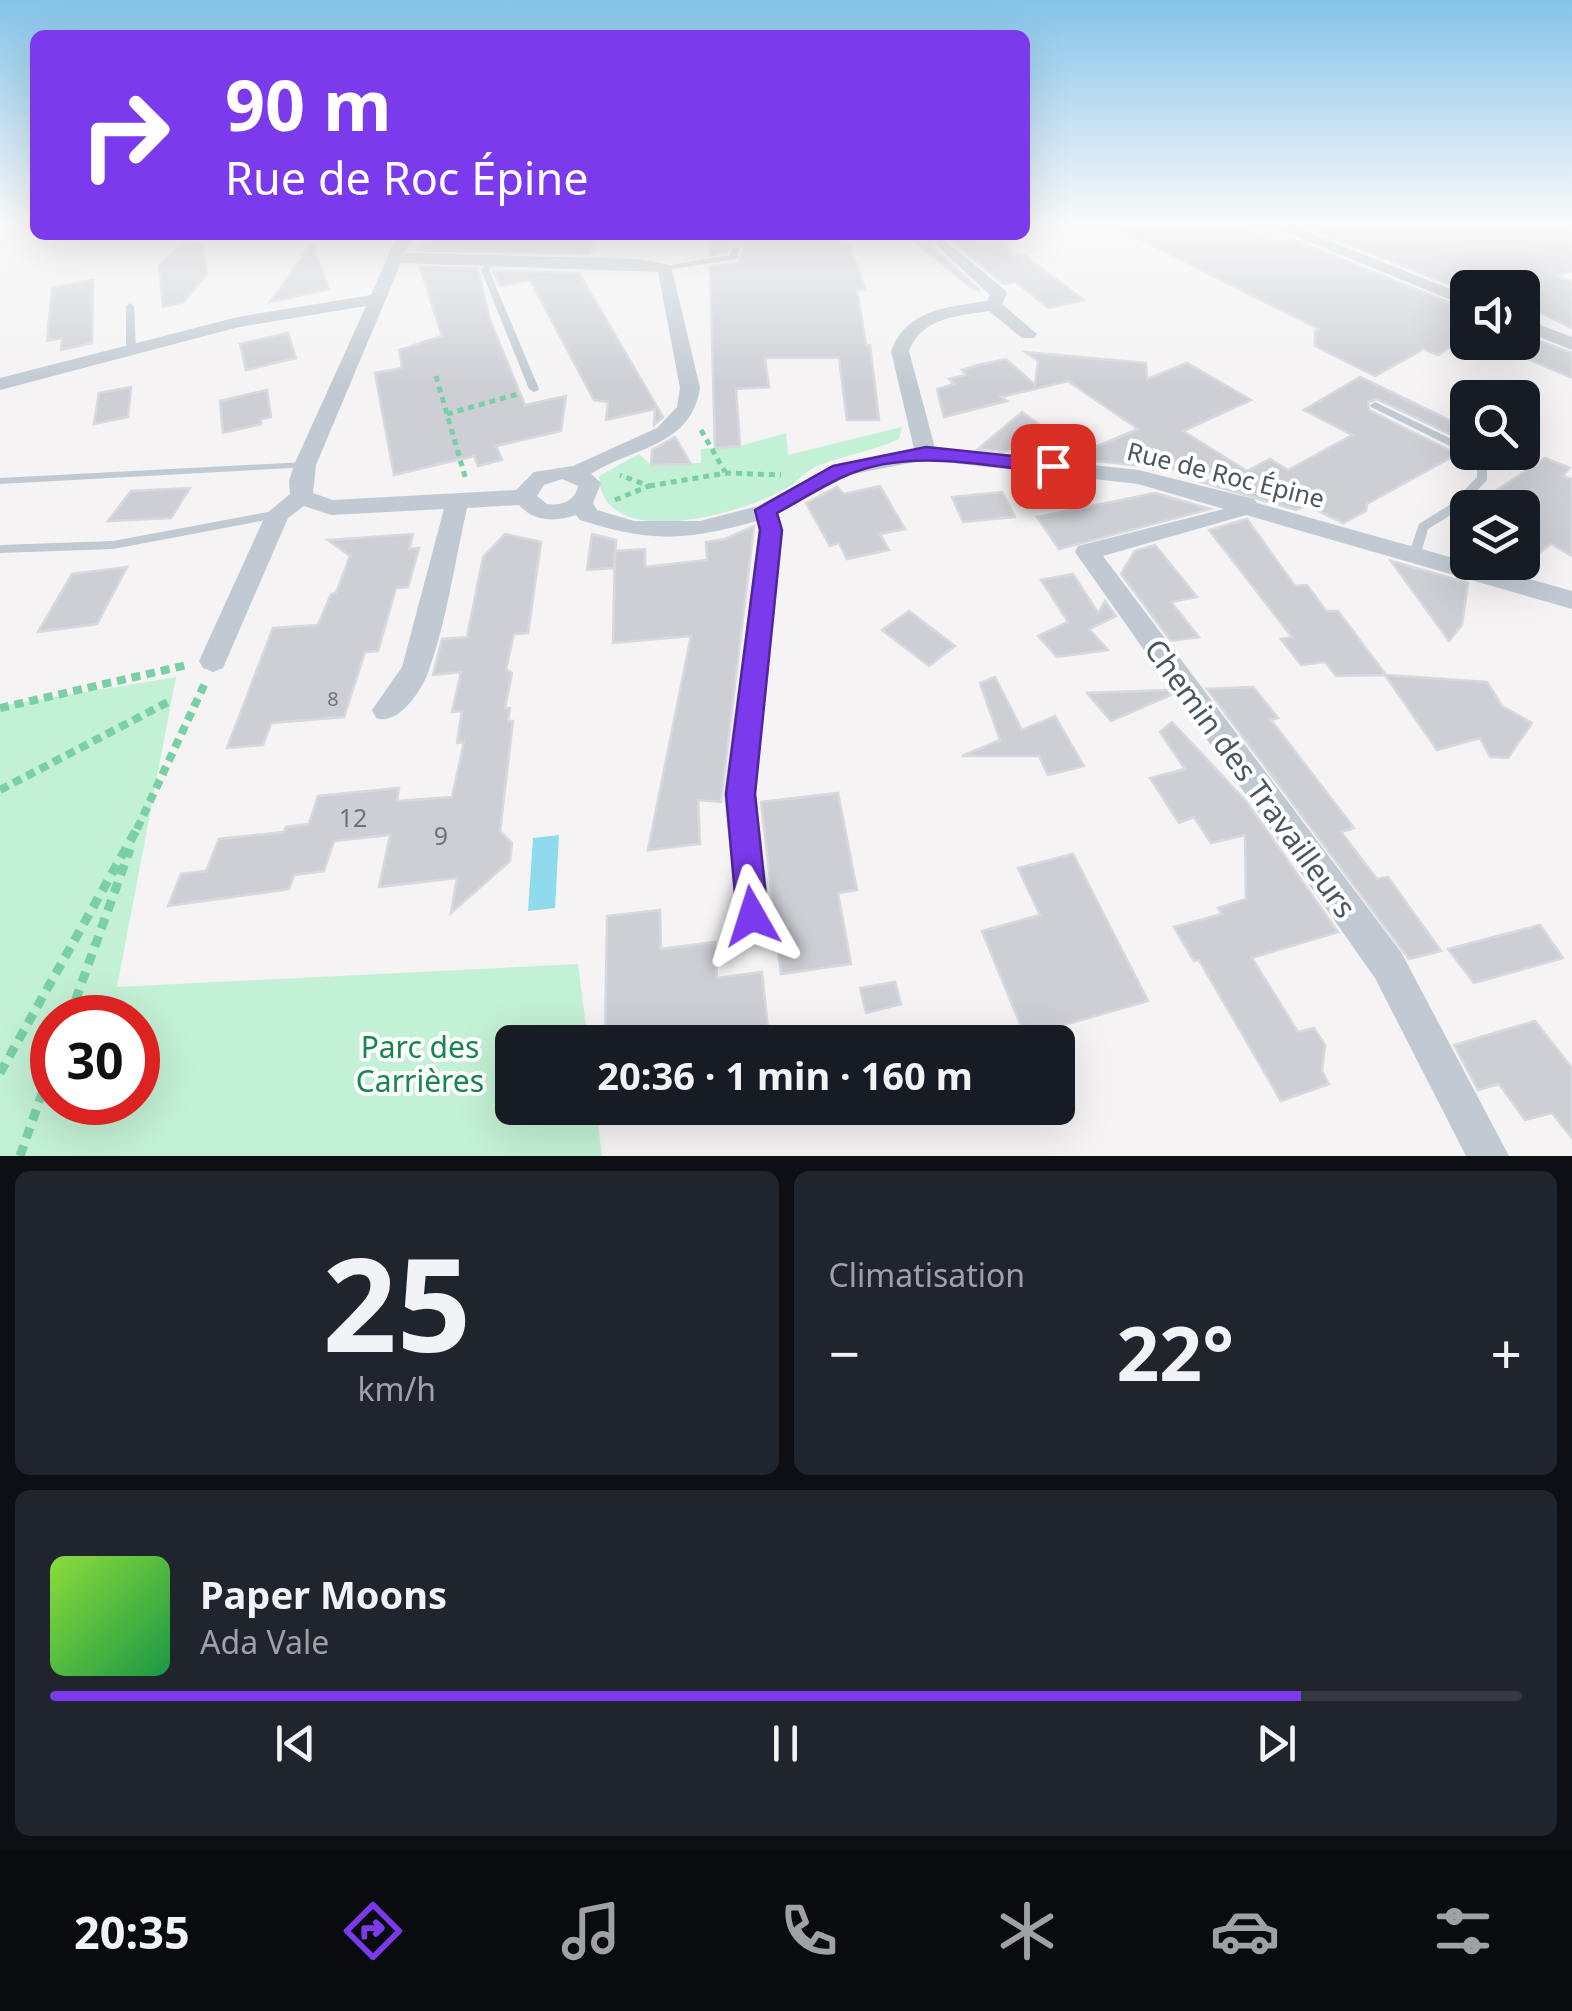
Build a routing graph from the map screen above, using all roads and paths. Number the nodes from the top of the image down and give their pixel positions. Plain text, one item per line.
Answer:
1 (386, 278) edge
2 (488, 278) edge
3 (667, 278) edge
4 (981, 278) edge
5 (1408, 278) edge
6 (1450, 295) edge
7 (376, 299) junction
8 (993, 305) junction
9 (130, 306) dead end
10 (1540, 331) edge
11 (1028, 334) dead end
12 (1572, 344) edge
13 (131, 350) junction
14 (436, 376) dead end
15 (0, 384) edge
16 (534, 389) joint
17 (1375, 405) dead end
18 (447, 414) junction
19 (700, 430) dead end
20 (1450, 443) edge
21 (926, 453) junction
22 (305, 465) junction
23 (609, 470) dead end
24 (1482, 470) edge
25 (726, 473) junction
26 (578, 474) junction
27 (784, 475) dead end
28 (0, 481) edge
29 (649, 486) junction
30 (462, 494) junction
31 (302, 497) junction
32 (526, 497) junction
33 (594, 503) junction
34 (1246, 504) junction
35 (766, 510) junction
36 (278, 514) junction
37 (0, 549) edge
38 (1416, 554) junction
39 (1572, 600) edge
40 (213, 661) junction
41 (170, 701) dead end
42 (0, 708) edge
43 (386, 710) dead end
44 (0, 790) edge
45 (135, 834) junction
46 (752, 916) dead end
47 (78, 995) edge
48 (0, 1074) edge
49 (31, 1125) edge
50 (20, 1156) edge
51 (1488, 1156) edge

1 - 7 street
2 - 16 lane
3 - 26 street
4 - 8 street
5 - 6 street
7 - 13 street
7 - 22 street
8 - 11 street
8 - 21 street
9 - 13 lane
10 - 12 street
13 - 15 street
14 - 18 path
16 - 18 path
17 - 20 lane
18 - 30 path
19 - 25 path
21 - 34 street, Rue de Roc Épine
21 - 35 street, Rue de Roc Épine
22 - 28 lane
22 - 31 street
23 - 29 path
24 - 38 lane
25 - 27 path
25 - 29 path
26 - 32 street
26 - 33 street
29 - 33 path
30 - 31 street
30 - 32 street
30 - 43 street
31 - 36 street
32 - 33 street
33 - 35 street, Rue de Roc Épine
34 - 38 street, Rue de Roc Épine
34 - 51 street, Chemin des Travailleurs
35 - 46 street
36 - 37 lane
36 - 40 street
38 - 39 street, Rue de Roc Épine
40 - 42 path
40 - 45 path
41 - 44 path
45 - 47 path
45 - 48 path
49 - 50 path

